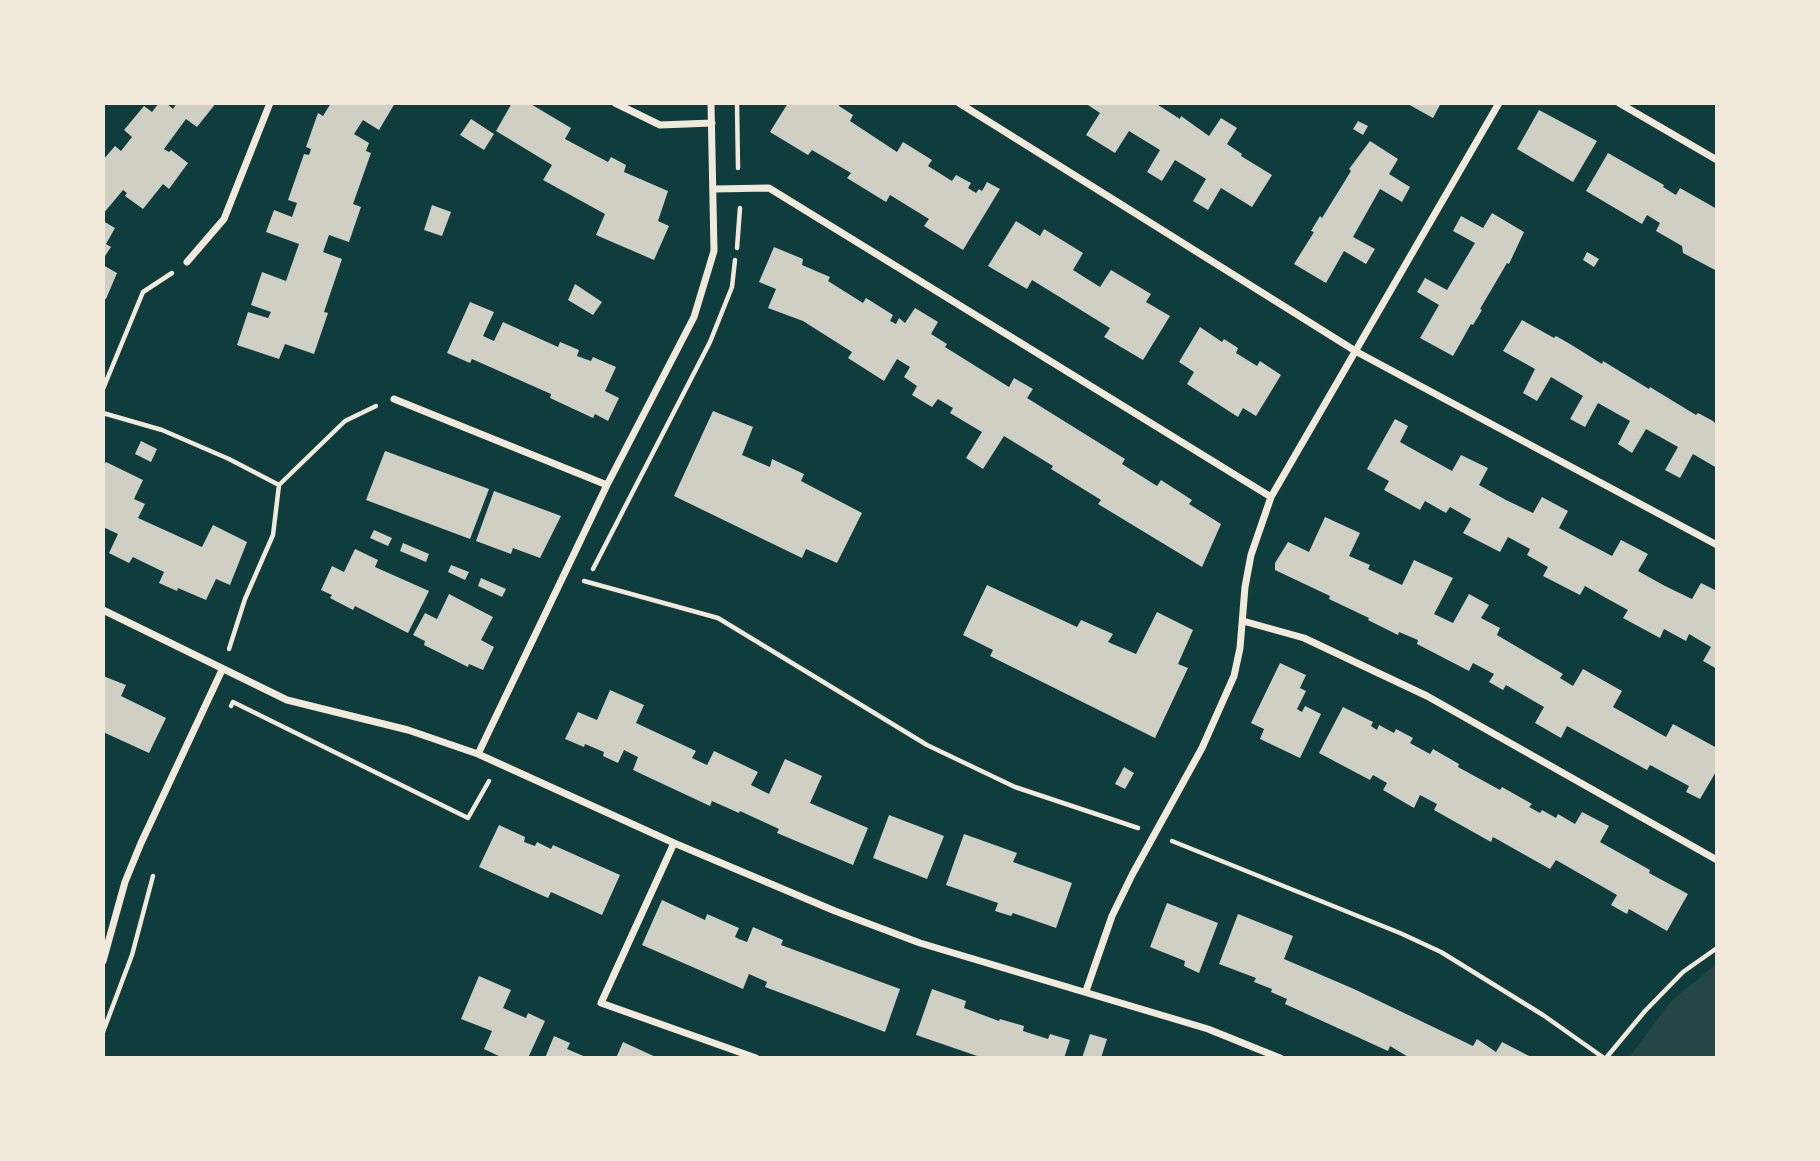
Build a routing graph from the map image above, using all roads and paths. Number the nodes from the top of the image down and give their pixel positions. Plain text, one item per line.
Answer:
1 (270, 103) edge
2 (615, 103) edge
3 (711, 103) edge
4 (737, 103) edge
5 (959, 103) edge
6 (1499, 103) edge
7 (1619, 103) edge
8 (712, 123) junction
9 (1717, 160) edge
10 (714, 188) junction
11 (738, 189) junction
12 (187, 262) joint
13 (1357, 352) junction
14 (103, 389) edge
15 (394, 399) joint
16 (103, 413) edge
17 (279, 485) junction
18 (607, 485) junction
19 (1271, 497) junction
20 (1717, 545) edge
21 (564, 575) junction
22 (586, 582) junction
23 (581, 591) dead end
24 (103, 610) edge
25 (1242, 621) junction
26 (222, 670) junction
27 (228, 711) dead end
28 (478, 754) junction
29 (498, 764) junction
30 (1156, 834) junction
31 (674, 844) junction
32 (1717, 860) edge
33 (155, 870) dead end
34 (1717, 948) edge
35 (104, 957) edge
36 (1086, 991) junction
37 (103, 1032) edge
38 (756, 1058) edge
39 (1280, 1058) edge
40 (1605, 1058) edge

1 - 12 street
2 - 8 street
3 - 8 street
4 - 11 path
5 - 13 street
6 - 13 street
7 - 9 street
8 - 10 street
10 - 11 street
10 - 18 street
11 - 19 street
11 - 22 path
12 - 14 path
13 - 19 street
13 - 20 street
15 - 17 path
15 - 18 street
16 - 17 path
17 - 26 path
18 - 21 street
19 - 25 street
21 - 22 path
21 - 28 street
22 - 23 path
22 - 30 path
24 - 26 street
25 - 30 street
25 - 32 street
26 - 28 street
26 - 35 street
27 - 29 path
28 - 29 street
29 - 31 street
30 - 36 street
30 - 40 path
31 - 36 street
31 - 38 street
33 - 37 path
34 - 40 path
36 - 39 street

